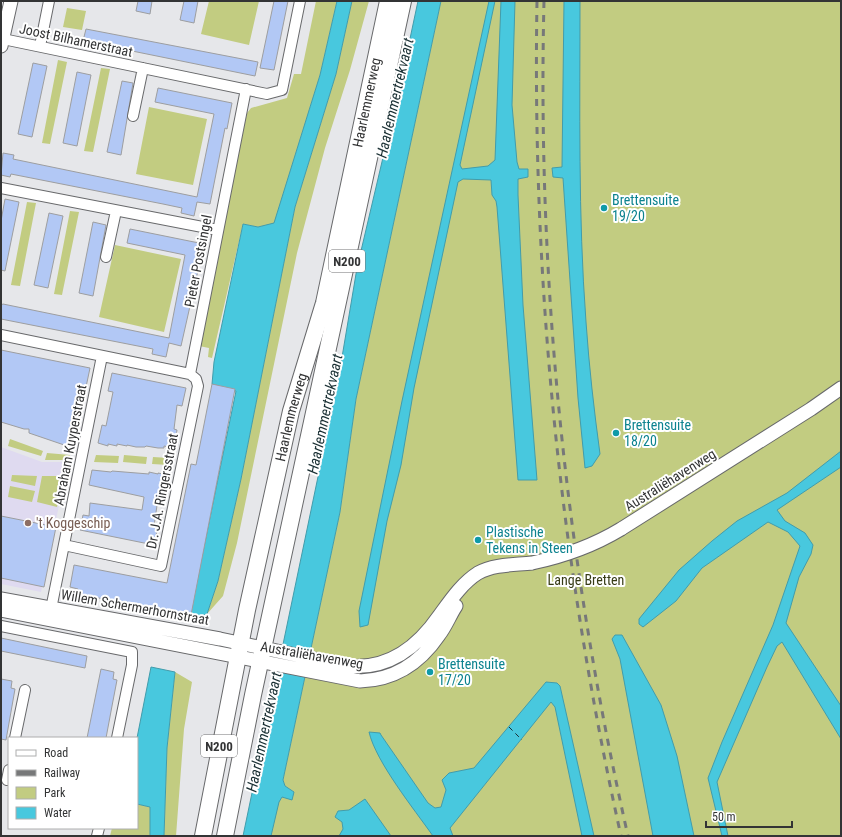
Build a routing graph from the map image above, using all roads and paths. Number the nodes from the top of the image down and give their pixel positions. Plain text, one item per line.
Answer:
1 (10, 1) edge
2 (49, 1) edge
3 (300, 1) edge
4 (388, 1) edge
5 (403, 1) edge
6 (2, 43) edge
7 (40, 46) junction
8 (143, 68) junction
9 (246, 89) junction
10 (133, 116) dead end
11 (1, 188) edge
12 (116, 211) junction
13 (218, 230) junction
14 (106, 257) dead end
15 (1, 335) edge
16 (102, 356) junction
17 (190, 374) junction
18 (841, 388) edge
19 (64, 545) junction
20 (1, 599) edge
21 (51, 609) junction
22 (1, 610) edge
23 (1, 626) edge
24 (238, 650) junction
25 (268, 657) junction
26 (25, 690) dead end
27 (15, 737) edge
28 (117, 737) edge
29 (203, 836) edge
30 (225, 836) edge

1 - 6 street
2 - 7 street
3 - 9 street
4 - 24 main road, Haarlemmerweg / N200
5 - 25 main road, Haarlemmerweg / N200
6 - 7 street, Joost Bilhamerstraat
7 - 8 street, Joost Bilhamerstraat
8 - 9 street, Joost Bilhamerstraat
8 - 10 street, Joost Bilhamerstraat
9 - 13 street, Pieter Postsingel
11 - 12 street
12 - 13 street
12 - 14 street
13 - 17 street, Pieter Postsingel
15 - 16 street
16 - 17 street
16 - 19 street, Abraham Kuyperstraat
17 - 19 street, Dr. J.A. Ringersstraat
18 - 25 street, Australiëhavenweg, bridge
19 - 21 street, Abraham Kuyperstraat
20 - 21 street, Willem Schermerhornstraat
21 - 24 street, Willem Schermerhornstraat
22 - 24 street, Willem Schermerhornstraat
23 - 28 street
24 - 25 street, Willem Schermerhornstraat
24 - 29 main road, Haarlemmerweg / N200
25 - 30 main road, Haarlemmerweg / N200
26 - 27 street

